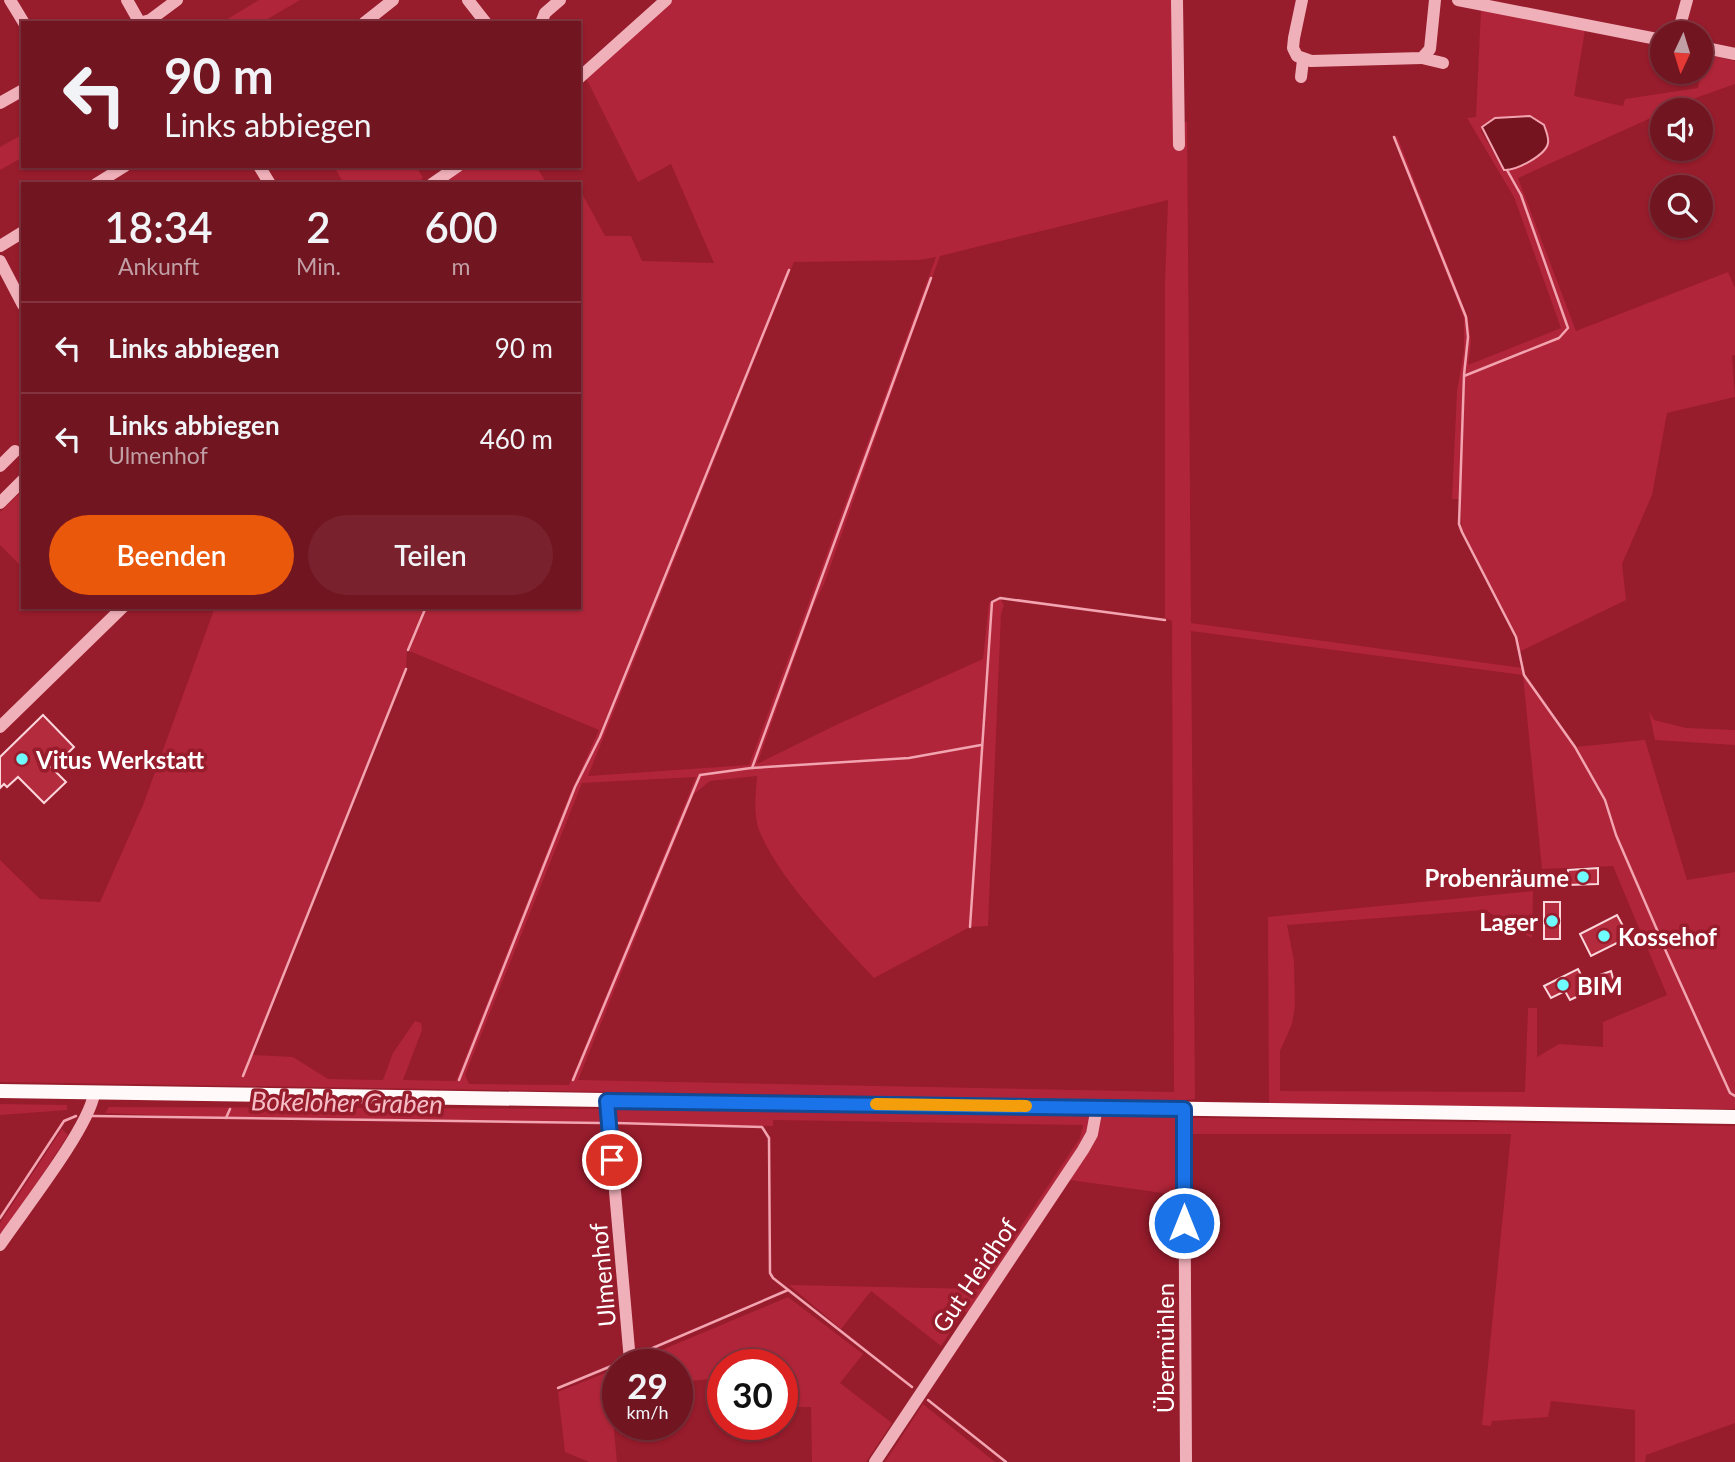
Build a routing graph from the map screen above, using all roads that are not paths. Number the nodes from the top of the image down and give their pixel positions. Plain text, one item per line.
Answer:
1 (127, 0) edge
2 (177, 0) edge
3 (393, 0) edge
4 (468, 0) edge
5 (560, 0) edge
6 (666, 0) edge
7 (1177, 0) edge
8 (1302, 0) edge
9 (1435, 0) edge
10 (1458, 0) edge
11 (1687, 0) edge
12 (11, 2) edge
13 (0, 13) edge
14 (378, 19) edge
15 (23, 21) edge
16 (139, 21) edge
17 (145, 21) edge
18 (484, 21) edge
19 (542, 21) edge
20 (1681, 21) edge
21 (1650, 38) edge
22 (1713, 49) edge
23 (1735, 54) edge
24 (1422, 58) junction
25 (1303, 60) junction
26 (1443, 63) dead end
27 (581, 75) edge
28 (1301, 78) dead end
29 (21, 91) edge
30 (0, 103) edge
31 (1178, 145) dead end
32 (122, 168) edge
33 (455, 168) edge
34 (101, 182) edge
35 (435, 182) edge
36 (21, 233) edge
37 (0, 246) edge
38 (0, 261) edge
39 (21, 301) edge
40 (15, 451) dead end
41 (0, 467) edge
42 (21, 482) edge
43 (0, 503) edge
44 (121, 609) edge
45 (0, 727) edge
46 (0, 1091) edge
47 (94, 1094) junction
48 (607, 1101) junction
49 (1097, 1107) junction
50 (1184, 1109) junction
51 (1735, 1117) edge
52 (0, 1245) edge
53 (630, 1349) edge
54 (875, 1462) edge
55 (1186, 1462) edge

1 - 16 street
2 - 17 street
3 - 14 street
4 - 18 street
5 - 19 street
6 - 27 street
7 - 31 street
8 - 25 street
9 - 24 street
10 - 21 street
11 - 20 street
12 - 13 street
12 - 15 street
22 - 23 street
24 - 25 street
24 - 26 street
25 - 28 street
29 - 30 street
32 - 34 street
33 - 35 street
36 - 37 street
38 - 39 street
40 - 41 street
42 - 43 street
44 - 45 street
46 - 47 main road
47 - 48 main road
47 - 52 street
48 - 49 main road
48 - 53 street, Ulmenhof
49 - 50 main road
49 - 54 street, Gut Heidhof
50 - 51 main road
50 - 55 street, Übermühlen

